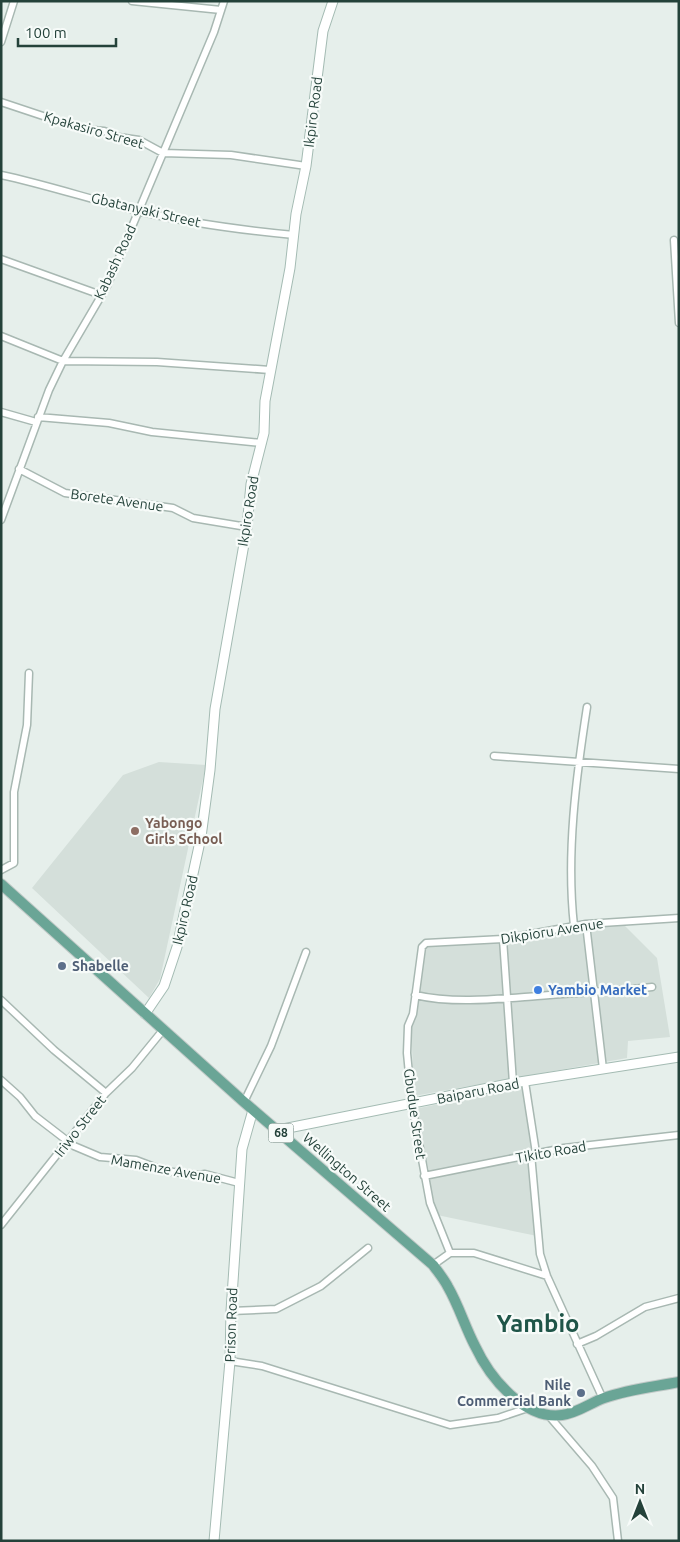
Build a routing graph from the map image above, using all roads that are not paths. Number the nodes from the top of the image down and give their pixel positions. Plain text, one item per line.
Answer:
1 (14, 1) edge
2 (132, 1) edge
3 (224, 1) edge
4 (332, 1) edge
5 (221, 10) junction
6 (1, 41) edge
7 (1, 102) edge
8 (163, 153) junction
9 (306, 166) junction
10 (1, 175) edge
11 (138, 211) junction
12 (294, 235) junction
13 (674, 240) dead end
14 (1, 259) edge
15 (677, 268) edge
16 (101, 295) junction
17 (679, 323) edge
18 (1, 336) edge
19 (63, 361) junction
20 (270, 370) junction
21 (1, 412) edge
22 (37, 419) junction
23 (262, 443) junction
24 (19, 469) junction
25 (1, 520) edge
26 (247, 527) junction
27 (29, 673) dead end
28 (587, 707) dead end
29 (494, 756) dead end
30 (578, 762) junction
31 (679, 769) edge
32 (1, 870) edge
33 (1, 884) edge
34 (679, 918) edge
35 (586, 924) junction
36 (574, 926) junction
37 (503, 939) junction
38 (426, 943) joint
39 (306, 952) dead end
40 (652, 987) dead end
41 (595, 993) junction
42 (415, 995) junction
43 (507, 998) junction
44 (1, 1000) edge
45 (145, 1014) junction
46 (163, 1030) junction
47 (679, 1057) edge
48 (603, 1069) junction
49 (1, 1080) edge
50 (525, 1082) junction
51 (513, 1083) junction
52 (106, 1093) junction
53 (244, 1102) junction
54 (412, 1105) junction
55 (253, 1110) junction
56 (278, 1130) junction
57 (679, 1135) edge
58 (68, 1140) junction
59 (534, 1154) junction
60 (424, 1176) junction
61 (239, 1184) junction
62 (1, 1225) edge
63 (368, 1248) dead end
64 (450, 1252) junction
65 (433, 1265) junction
66 (547, 1276) junction
67 (679, 1298) edge
68 (231, 1311) junction
69 (577, 1344) junction
70 (230, 1361) junction
71 (679, 1382) edge
72 (603, 1399) junction
73 (528, 1408) junction
74 (549, 1416) junction
75 (214, 1541) edge
76 (618, 1541) edge

1 - 6 street
2 - 5 street
3 - 5 street, Kabash Road
4 - 9 street, Ikpiro Road
5 - 8 street, Kabash Road
7 - 8 street, Kpakasiro Street
8 - 9 street, Kpakasiro Street
8 - 11 street, Kabash Road
9 - 12 street, Ikpiro Road
10 - 11 street, Gbatanyaki Street
11 - 12 street, Gbatanyaki Street
11 - 16 street, Kabash Road
12 - 20 street, Ikpiro Road
13 - 15 street
14 - 16 street
15 - 17 street
16 - 19 street, Kabash Road
18 - 19 street
19 - 20 street
19 - 22 street, Kabash Road
20 - 23 street, Ikpiro Road
21 - 22 street
22 - 23 street
22 - 24 street, Kabash Road
23 - 26 street, Ikpiro Road
24 - 25 street, Kabash Road
24 - 26 street, Borete Avenue
26 - 45 street, Ikpiro Road
27 - 32 street
28 - 30 street
29 - 30 street
30 - 31 street
30 - 36 street
33 - 45 main road, Wellington Street / 68
34 - 35 street, Dikpioru Avenue
35 - 36 street, Dikpioru Avenue
35 - 41 street
36 - 37 street, Dikpioru Avenue
37 - 38 street, Dikpioru Avenue
37 - 43 street
38 - 42 street, Gbudue Street
39 - 53 street
40 - 41 street
41 - 43 street
41 - 48 street
42 - 43 street
42 - 54 street, Gbudue Street
43 - 51 street
44 - 52 street
45 - 46 main road, Wellington Street / 68
46 - 52 street, Iriwo Street
46 - 53 main road, Wellington Street / 68
47 - 48 street, Baiparu Road
48 - 50 street, Baiparu Road
49 - 58 street, Mamenze Avenue
50 - 51 street, Baiparu Road
50 - 59 street
51 - 54 street, Baiparu Road
52 - 58 street, Iriwo Street
53 - 55 main road, Wellington Street / 68
54 - 56 street, Baiparu Road
54 - 60 street, Gbudue Street
55 - 56 main road, Wellington Street / 68
55 - 61 street, Prison Road
56 - 65 main road, Wellington Street / 68
57 - 59 street, Tikito Road
58 - 61 street, Mamenze Avenue
58 - 62 street, Iriwo Street
59 - 60 street, Tikito Road
59 - 66 street
60 - 64 street, Gbudue Street
61 - 68 street, Prison Road
63 - 68 street
64 - 65 street
64 - 66 street
65 - 73 main road, Wellington Street / 68
66 - 69 street
67 - 69 street
68 - 70 street, Prison Road
69 - 72 street
70 - 73 street
70 - 75 street, Prison Road
71 - 72 main road
72 - 74 main road
73 - 74 main road
74 - 76 street

